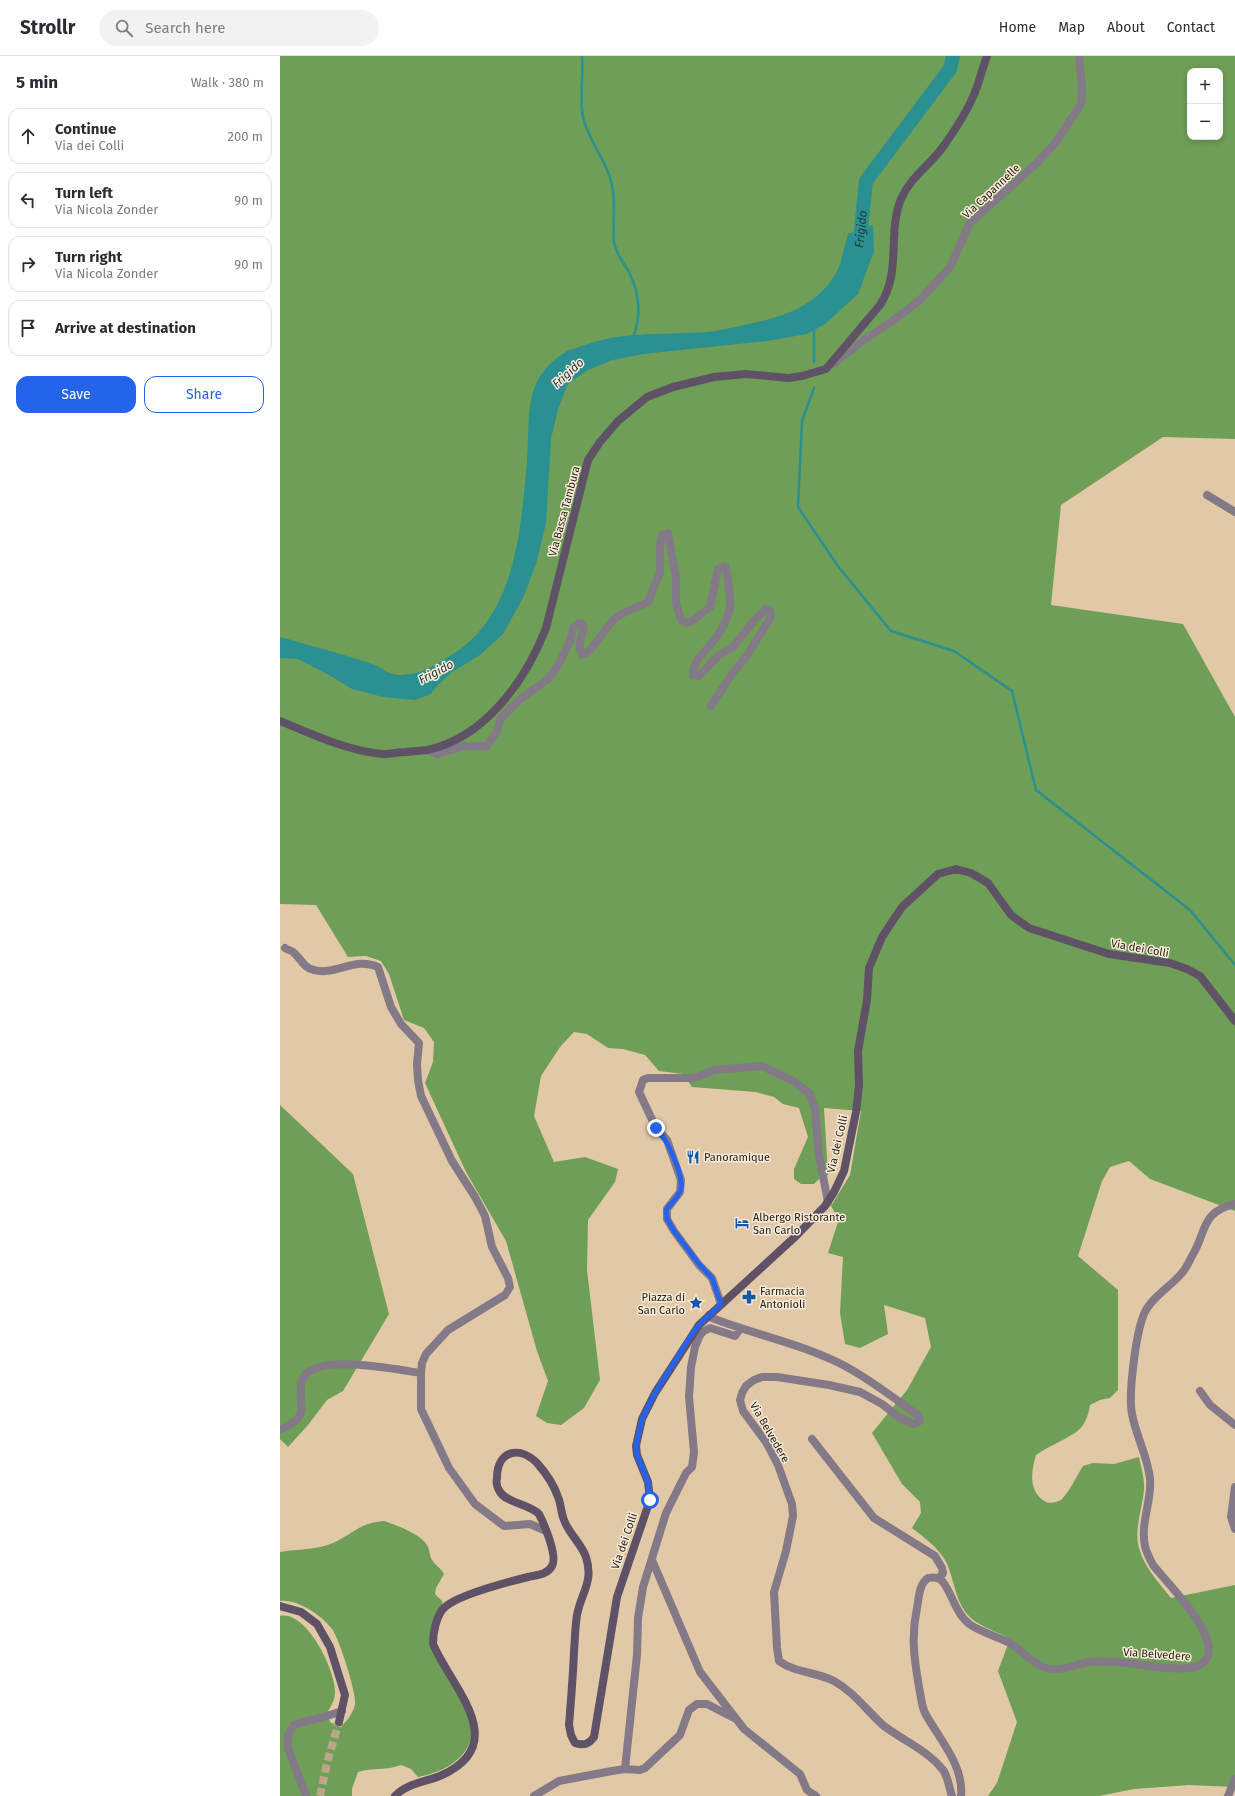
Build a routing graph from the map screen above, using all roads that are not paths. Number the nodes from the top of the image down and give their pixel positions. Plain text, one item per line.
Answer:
1 (986, 56) edge
2 (1080, 56) edge
3 (826, 368) junction
4 (1207, 495) dead end
5 (1235, 512) edge
6 (711, 706) dead end
7 (280, 721) edge
8 (427, 750) junction
9 (285, 948) dead end
10 (1235, 1021) edge
11 (828, 1202) junction
12 (1235, 1204) edge
13 (721, 1304) junction
14 (709, 1315) junction
15 (740, 1329) junction
16 (421, 1373) junction
17 (1200, 1392) dead end
18 (1235, 1425) edge
19 (280, 1430) edge
20 (812, 1440) dead end
21 (1235, 1487) edge
22 (1235, 1530) edge
23 (546, 1531) junction
24 (652, 1560) junction
25 (939, 1578) junction
26 (280, 1606) edge
27 (342, 1711) junction
28 (738, 1721) junction
29 (339, 1722) tunnel mouth
30 (625, 1769) junction
31 (1235, 1779) edge
32 (306, 1796) edge
33 (395, 1796) edge
34 (534, 1796) edge
35 (816, 1796) edge
36 (952, 1796) edge
37 (961, 1796) edge
38 (1228, 1796) edge

1 - 3 street
2 - 3 street, Via Capannelle
3 - 8 street, Via Bassa Tambura
4 - 5 street
6 - 8 street
7 - 8 street, Via Bassa Tambura
9 - 16 street
10 - 11 street, Via dei Colli
11 - 13 street, Via dei Colli
11 - 13 street
12 - 25 street, Via Belvedere
13 - 14 street, Via dei Colli
14 - 15 street, Via Belvedere
14 - 23 street, Via dei Colli
15 - 24 street
15 - 36 street, Via Belvedere
16 - 19 street
16 - 23 street
17 - 18 street
20 - 25 street
21 - 22 street
23 - 33 street, Via dei Colli
24 - 28 street
24 - 30 street
25 - 37 street
26 - 27 street
27 - 29 street
27 - 32 street
28 - 30 street
28 - 35 street
30 - 34 street
31 - 38 street

